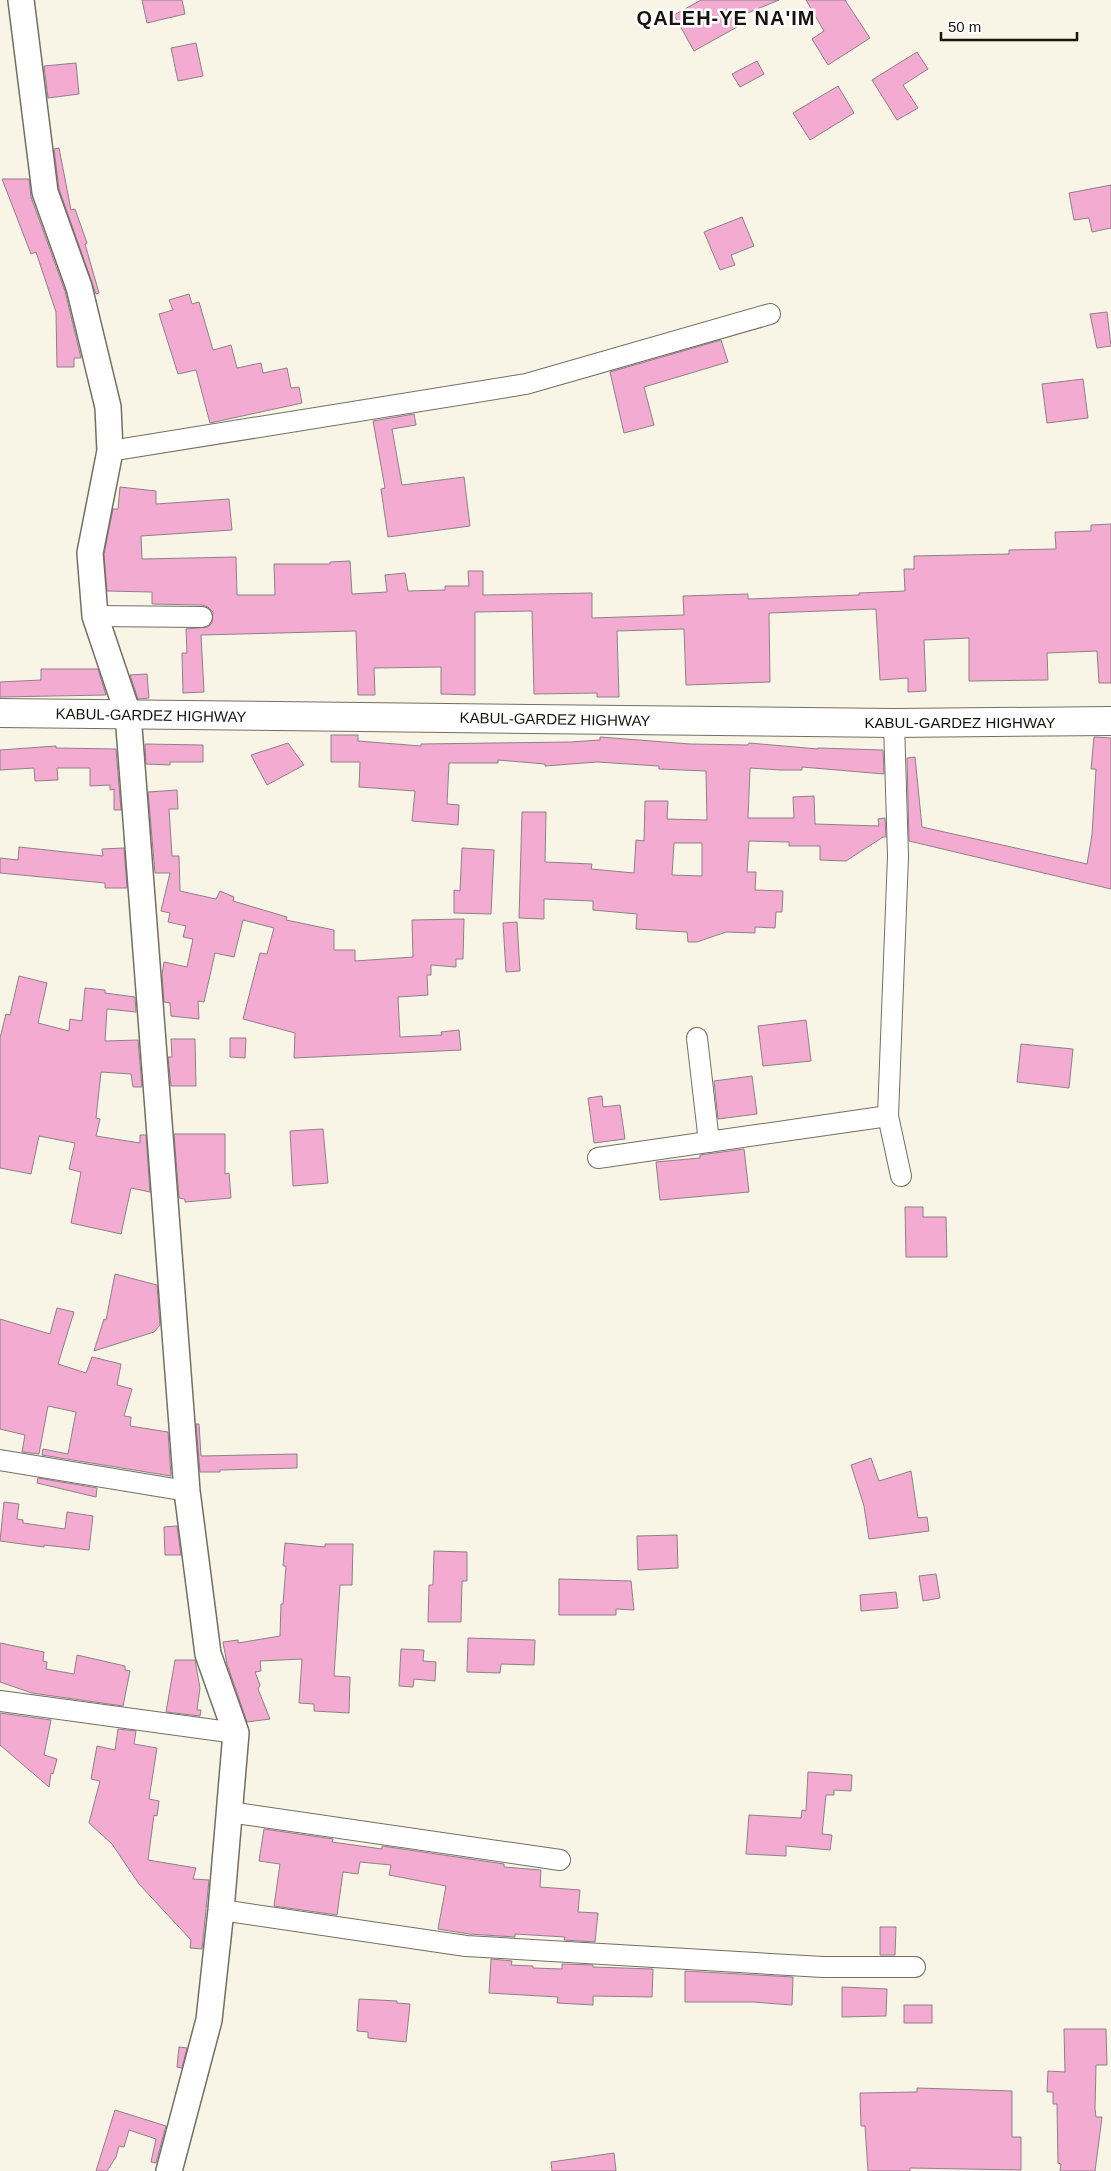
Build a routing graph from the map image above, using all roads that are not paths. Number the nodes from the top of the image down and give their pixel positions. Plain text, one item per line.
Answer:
1 (22, 0) edge
2 (770, 314) dead end
3 (110, 451) junction
4 (95, 616) junction
5 (202, 617) dead end
6 (0, 713) edge
7 (128, 714) junction
8 (1111, 721) edge
9 (894, 723) junction
10 (696, 1038) dead end
11 (888, 1116) junction
12 (709, 1142) junction
13 (598, 1158) dead end
14 (901, 1176) dead end
15 (0, 1460) edge
16 (187, 1491) junction
17 (0, 1701) edge
18 (236, 1733) junction
19 (229, 1812) junction
20 (560, 1860) dead end
21 (221, 1910) junction
22 (915, 1967) dead end
23 (169, 2171) edge

1 - 3 street
2 - 3 street
3 - 4 street
4 - 5 street
4 - 7 street
6 - 7 highway, KABUL-GARDEZ HIGHWAY
7 - 9 highway, KABUL-GARDEZ HIGHWAY
7 - 16 street
8 - 9 highway, KABUL-GARDEZ HIGHWAY
9 - 11 street
10 - 12 street
11 - 12 street
11 - 14 street
12 - 13 street
15 - 16 street
16 - 18 street
17 - 18 street
18 - 19 street
19 - 20 street
19 - 21 street
21 - 22 street
21 - 23 street

